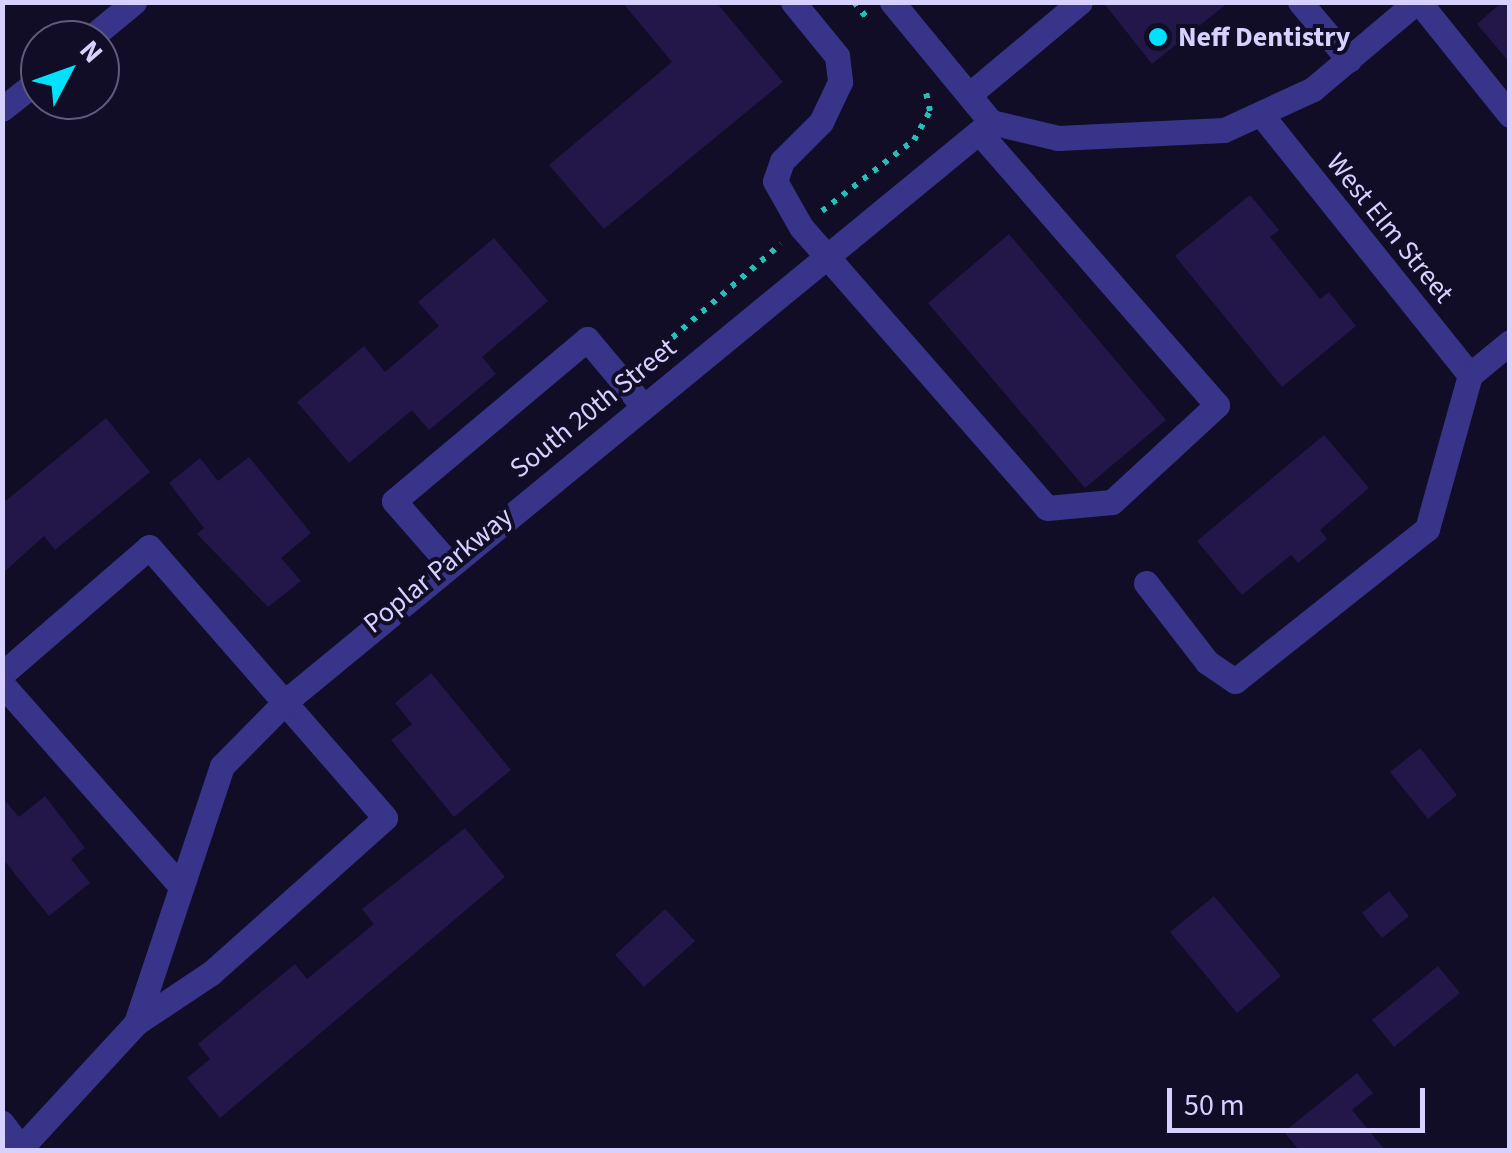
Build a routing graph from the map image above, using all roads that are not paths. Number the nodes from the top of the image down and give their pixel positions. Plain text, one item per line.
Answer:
1 (134, 2) edge
2 (793, 2) edge
3 (1080, 2) edge
4 (1300, 2) edge
5 (1418, 2) edge
6 (896, 4) edge
7 (112, 20) edge
8 (1348, 60) junction
9 (970, 94) junction
10 (1510, 115) edge
11 (1264, 118) junction
12 (985, 127) junction
13 (826, 256) junction
14 (1510, 342) edge
15 (1470, 375) junction
16 (643, 406) junction
17 (450, 565) junction
18 (1146, 583) dead end
19 (2, 674) edge
20 (2, 684) edge
21 (286, 700) junction
22 (181, 886) junction
23 (136, 1023) junction
24 (2, 1123) edge
25 (21, 1150) edge

1 - 7 street
2 - 13 street
3 - 9 street
4 - 8 street
5 - 8 street
5 - 10 street
6 - 9 street
8 - 11 street
9 - 12 street
11 - 12 street
11 - 15 street, West Elm Street
12 - 13 street, South 20th Street
12 - 13 street
13 - 16 street, South 20th Street
14 - 15 street
15 - 18 street
16 - 17 street, South 20th Street
16 - 17 street
17 - 21 street, South 20th Street
19 - 21 street
20 - 22 street
21 - 22 street, South 20th Street
21 - 23 street
22 - 23 street, South 20th Street
23 - 25 street, South 20th Street
24 - 25 street

